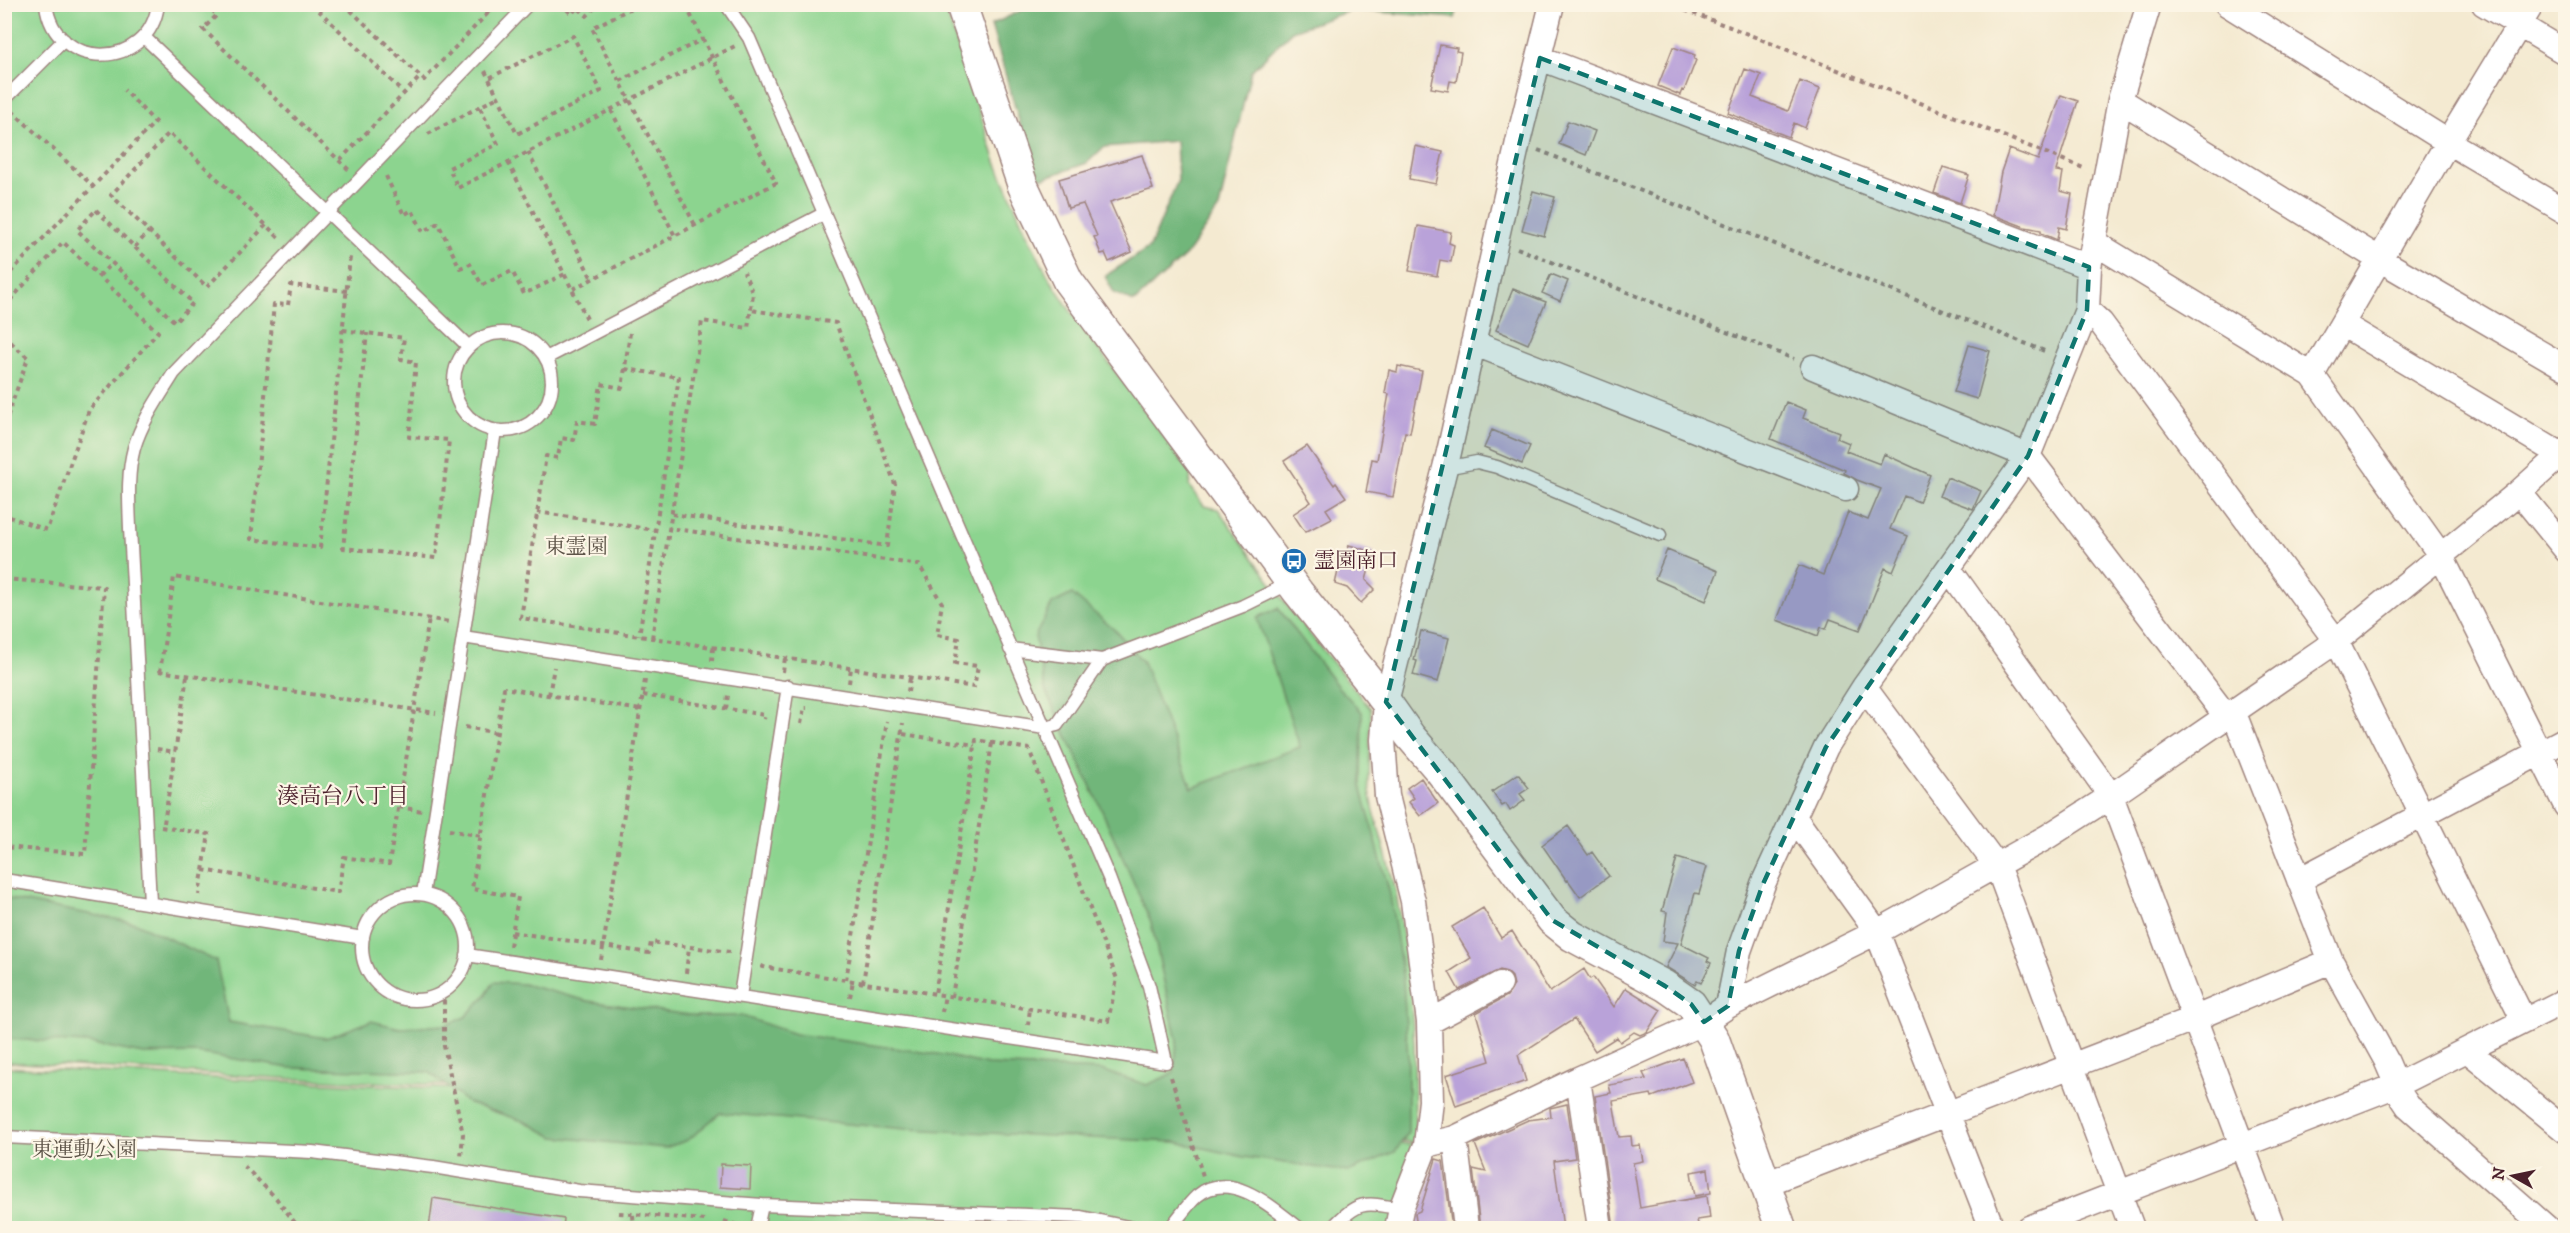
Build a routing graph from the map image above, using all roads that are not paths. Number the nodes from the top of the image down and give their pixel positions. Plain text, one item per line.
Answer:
1 (46, 4) edge
2 (159, 4) edge
3 (528, 4) edge
4 (726, 4) edge
5 (961, 4) edge
6 (1552, 4) edge
7 (2149, 4) edge
8 (2227, 4) edge
9 (2484, 4) edge
10 (2532, 4) edge
11 (2520, 26) junction
12 (144, 37) junction
13 (64, 40) junction
14 (2565, 53) edge
15 (1540, 58) junction
16 (2120, 100) junction
17 (4, 102) edge
18 (2448, 142) junction
19 (2565, 212) edge
20 (330, 214) junction
21 (823, 214) junction
22 (2095, 243) junction
23 (2379, 259) junction
24 (2089, 267) junction
25 (2087, 310) junction
26 (2342, 324) junction
27 (1473, 343) junction
28 (469, 347) junction
29 (546, 358) junction
30 (1813, 367) road end
31 (2565, 368) edge
32 (2312, 375) junction
33 (495, 430) junction
34 (2563, 452) edge
35 (2028, 456) junction
36 (1445, 468) junction
37 (1846, 489) dead end
38 (2519, 492) junction
39 (1660, 535) dead end
40 (2565, 550) edge
41 (2441, 556) junction
42 (1949, 569) junction
43 (1291, 583) junction
44 (464, 631) junction
45 (2336, 641) junction
46 (1010, 650) junction
47 (1101, 660) junction
48 (788, 686) junction
49 (1864, 687) junction
50 (1386, 702) junction
51 (2229, 713) junction
52 (1045, 728) junction
53 (2565, 739) edge
54 (2539, 752) junction
55 (2111, 796) junction
56 (2565, 806) edge
57 (2422, 816) junction
58 (1794, 817) junction
59 (1996, 866) junction
60 (4, 880) edge
61 (2300, 880) junction
62 (423, 894) junction
63 (150, 902) junction
64 (1877, 932) junction
65 (363, 938) junction
66 (467, 956) junction
67 (2331, 961) junction
68 (1500, 984) dead end
69 (740, 996) junction
70 (2565, 1000) edge
71 (1716, 1014) junction
72 (2193, 1019) junction
73 (2524, 1021) junction
74 (1429, 1022) junction
75 (2467, 1050) junction
76 (2072, 1064) junction
77 (1578, 1079) junction
78 (2397, 1085) junction
79 (1948, 1113) junction
80 (2565, 1131) edge
81 (4, 1137) edge
82 (1455, 1138) junction
83 (1426, 1145) junction
84 (2241, 1146) junction
85 (1765, 1184) junction
86 (2119, 1193) junction
87 (762, 1205) junction
88 (1399, 1219) edge
89 (757, 1228) edge
90 (1133, 1228) edge
91 (1170, 1228) edge
92 (1299, 1228) edge
93 (1332, 1228) edge
94 (1466, 1228) edge
95 (1600, 1228) edge
96 (1782, 1228) edge
97 (1992, 1228) edge
98 (2029, 1228) edge
99 (2132, 1228) edge
100 (2273, 1228) edge
101 (2547, 1228) edge

1 - 13 lane
2 - 12 lane
3 - 20 lane
4 - 21 lane
5 - 43 street
6 - 15 street
7 - 16 street
8 - 18 street
9 - 11 street
10 - 11 street
11 - 14 street
11 - 18 street
12 - 13 lane
12 - 20 lane
13 - 17 lane
15 - 24 street
15 - 27 street
16 - 22 street
16 - 23 street
18 - 19 street
18 - 23 street
20 - 28 lane
20 - 63 lane
21 - 29 lane
21 - 46 lane
22 - 24 street
22 - 32 street
23 - 26 street
23 - 31 street
24 - 25 street
25 - 35 street
25 - 45 street
26 - 32 street
26 - 34 street
27 - 36 street
27 - 37 street
28 - 29 lane
28 - 33 lane
29 - 33 lane
30 - 35 street
32 - 41 street
33 - 44 lane
34 - 38 street
35 - 42 street
35 - 51 street
36 - 39 lane
36 - 50 street
38 - 40 street
38 - 41 street
41 - 45 street
41 - 54 street
42 - 49 street
42 - 55 street
43 - 47 lane
43 - 50 street
44 - 48 lane
44 - 62 lane
45 - 51 street
45 - 57 street
46 - 47 lane
46 - 52 lane
47 - 52 lane
48 - 52 lane
48 - 69 lane
49 - 58 street
49 - 59 street
50 - 71 street
50 - 74 street
51 - 55 street
51 - 61 street
52 - 69 lane
53 - 54 street
54 - 56 street
54 - 57 street
55 - 59 street
55 - 72 street
57 - 61 street
57 - 73 street
58 - 64 street
58 - 71 street
59 - 64 street
59 - 76 street
60 - 63 lane
61 - 67 street
62 - 65 lane
62 - 66 lane
63 - 65 lane
64 - 71 street
64 - 79 street
65 - 66 lane
66 - 69 lane
67 - 72 street
67 - 78 street
68 - 74 street
70 - 73 street
71 - 77 street
71 - 85 street
72 - 76 street
72 - 84 street
73 - 75 street
74 - 83 street
75 - 78 street
75 - 80 street
76 - 79 street
76 - 86 street
77 - 82 street
77 - 95 street
78 - 84 street
78 - 101 street
79 - 85 street
79 - 97 street
81 - 87 lane
82 - 83 street
82 - 94 street
83 - 88 street
84 - 86 street
84 - 100 street
85 - 96 street
86 - 98 street
86 - 99 street
87 - 89 lane
87 - 90 lane
88 - 93 lane
91 - 92 lane

